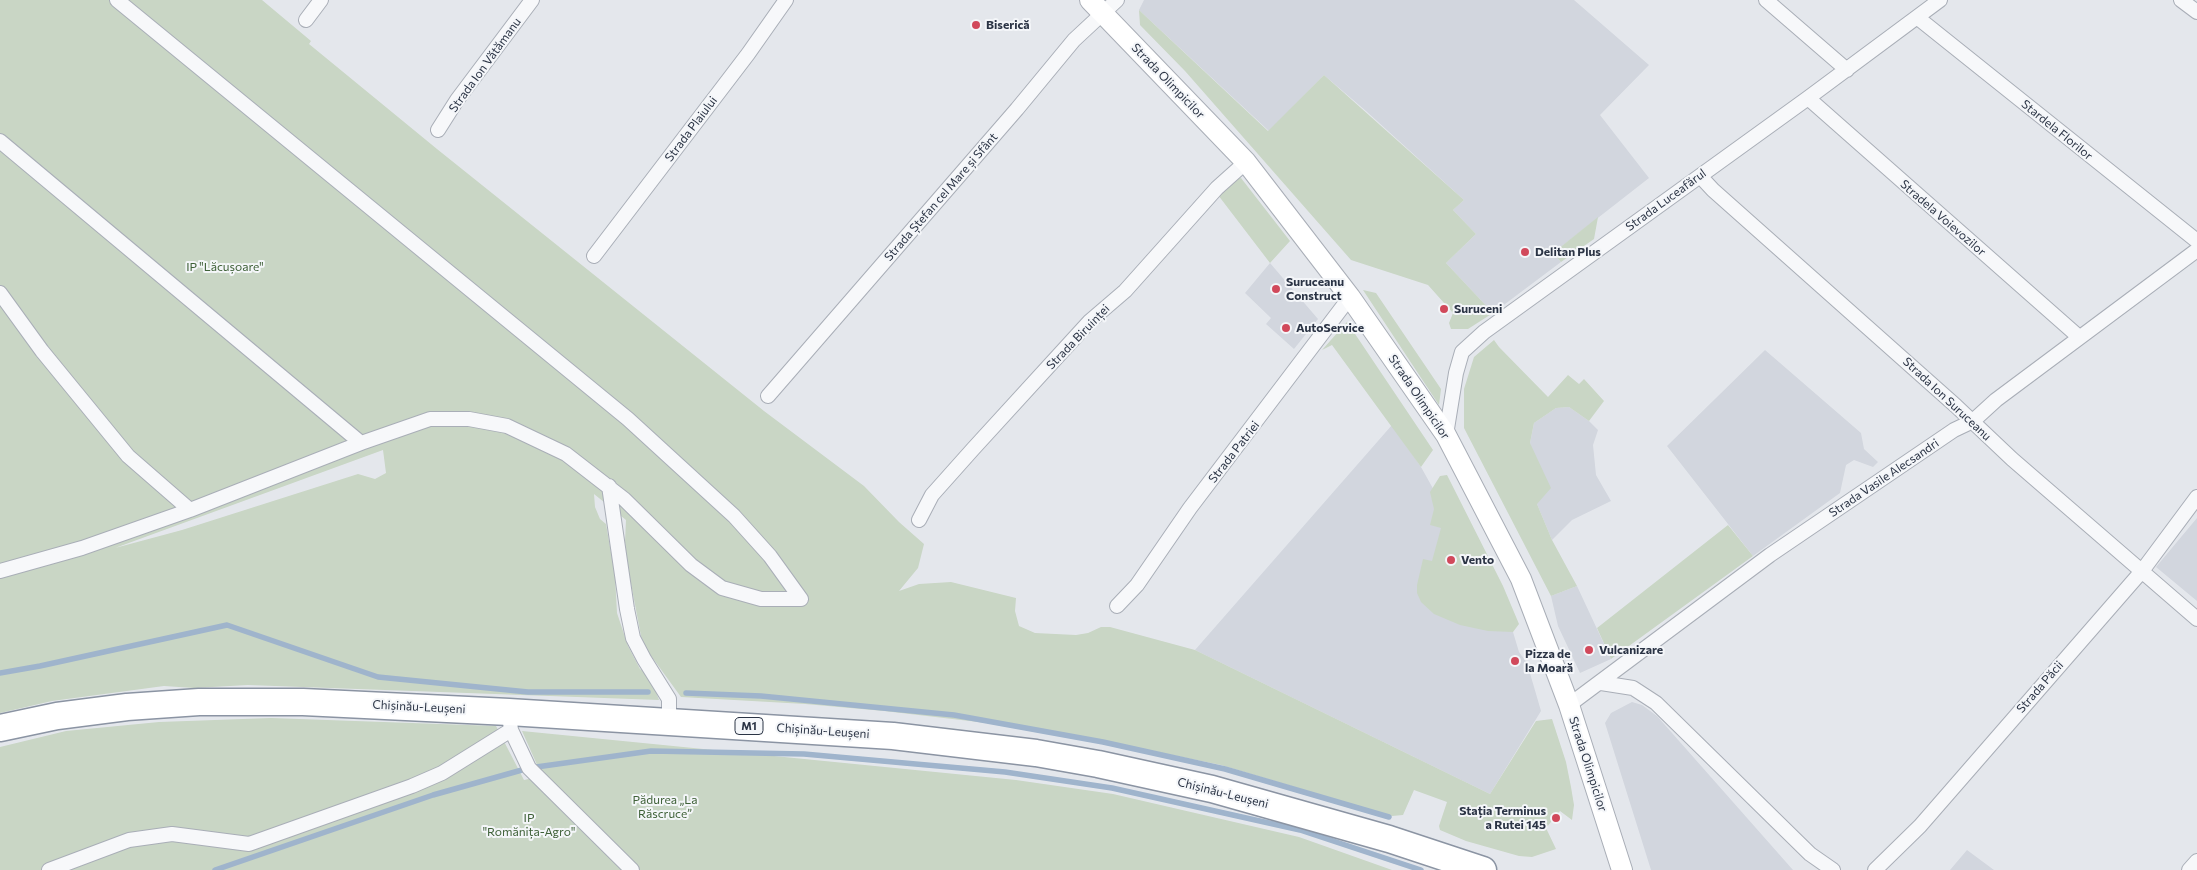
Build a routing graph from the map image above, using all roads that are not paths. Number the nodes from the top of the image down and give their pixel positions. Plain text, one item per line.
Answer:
1 (118, 0) edge
2 (321, 0) edge
3 (532, 0) edge
4 (786, 0) edge
5 (1766, 0) edge
6 (1940, 0) edge
7 (2181, 0) edge
8 (1104, 4) edge
9 (2197, 12) edge
10 (1918, 18) junction
11 (306, 20) dead end
12 (1847, 70) junction
13 (1808, 98) junction
14 (438, 130) dead end
15 (0, 141) edge
16 (1246, 162) junction
17 (1700, 176) junction
18 (2197, 241) edge
19 (2197, 250) edge
20 (594, 256) dead end
21 (0, 293) edge
22 (1350, 297) junction
23 (2079, 337) junction
24 (768, 396) dead end
25 (1973, 422) junction
26 (1446, 435) junction
27 (361, 443) junction
28 (609, 486) junction
29 (2197, 497) edge
30 (190, 510) junction
31 (919, 520) dead end
32 (2142, 570) junction
33 (0, 571) edge
34 (1117, 606) dead end
35 (2197, 618) edge
36 (1601, 683) junction
37 (1569, 705) junction
38 (510, 721) junction
39 (669, 721) junction
40 (0, 728) edge
41 (2197, 861) edge
42 (49, 870) edge
43 (632, 870) edge
44 (1483, 870) edge
45 (1622, 870) edge
46 (1833, 870) edge
47 (1875, 870) edge
48 (2190, 870) edge

1 - 28 street
2 - 11 street
3 - 14 street, Strada Ion Vătămanu
4 - 20 street, Strada Plaiului
5 - 12 street
6 - 10 street, Strada Luceafărul
7 - 9 street
8 - 16 main road, Strada Olimpicilor
8 - 24 street, Strada Ștefan cel Mare și Sfânt
10 - 12 street, Strada Luceafărul
10 - 18 street, Stardela Florilor
12 - 13 street, Strada Luceafărul
13 - 17 street, Strada Luceafărul
13 - 23 street, Stradela Voievozilor
15 - 27 street
16 - 22 main road, Strada Olimpicilor
16 - 31 street, Strada Biruinței
17 - 25 street, Strada Ion Suruceanu
17 - 26 street, Strada Luceafărul
19 - 23 street, Strada Vasile Alecsandri
21 - 30 street
22 - 26 main road, Strada Olimpicilor
22 - 34 street, Strada Patriei
23 - 25 street, Strada Vasile Alecsandri
25 - 32 street, Strada Ion Suruceanu
25 - 36 street, Strada Vasile Alecsandri
26 - 37 main road, Strada Olimpicilor
27 - 28 street
27 - 30 street
28 - 39 street
29 - 32 street, Strada Păcii
30 - 33 street
32 - 35 street, Strada Ion Suruceanu
32 - 47 street, Strada Păcii
36 - 37 street, Strada Vasile Alecsandri
36 - 46 street
37 - 45 main road, Strada Olimpicilor
38 - 39 highway, Chișinău-Leușeni / M1
38 - 40 highway, Chișinău-Leușeni / M1
38 - 42 street
38 - 43 street
39 - 44 highway, Chișinău-Leușeni / M1
41 - 48 street

